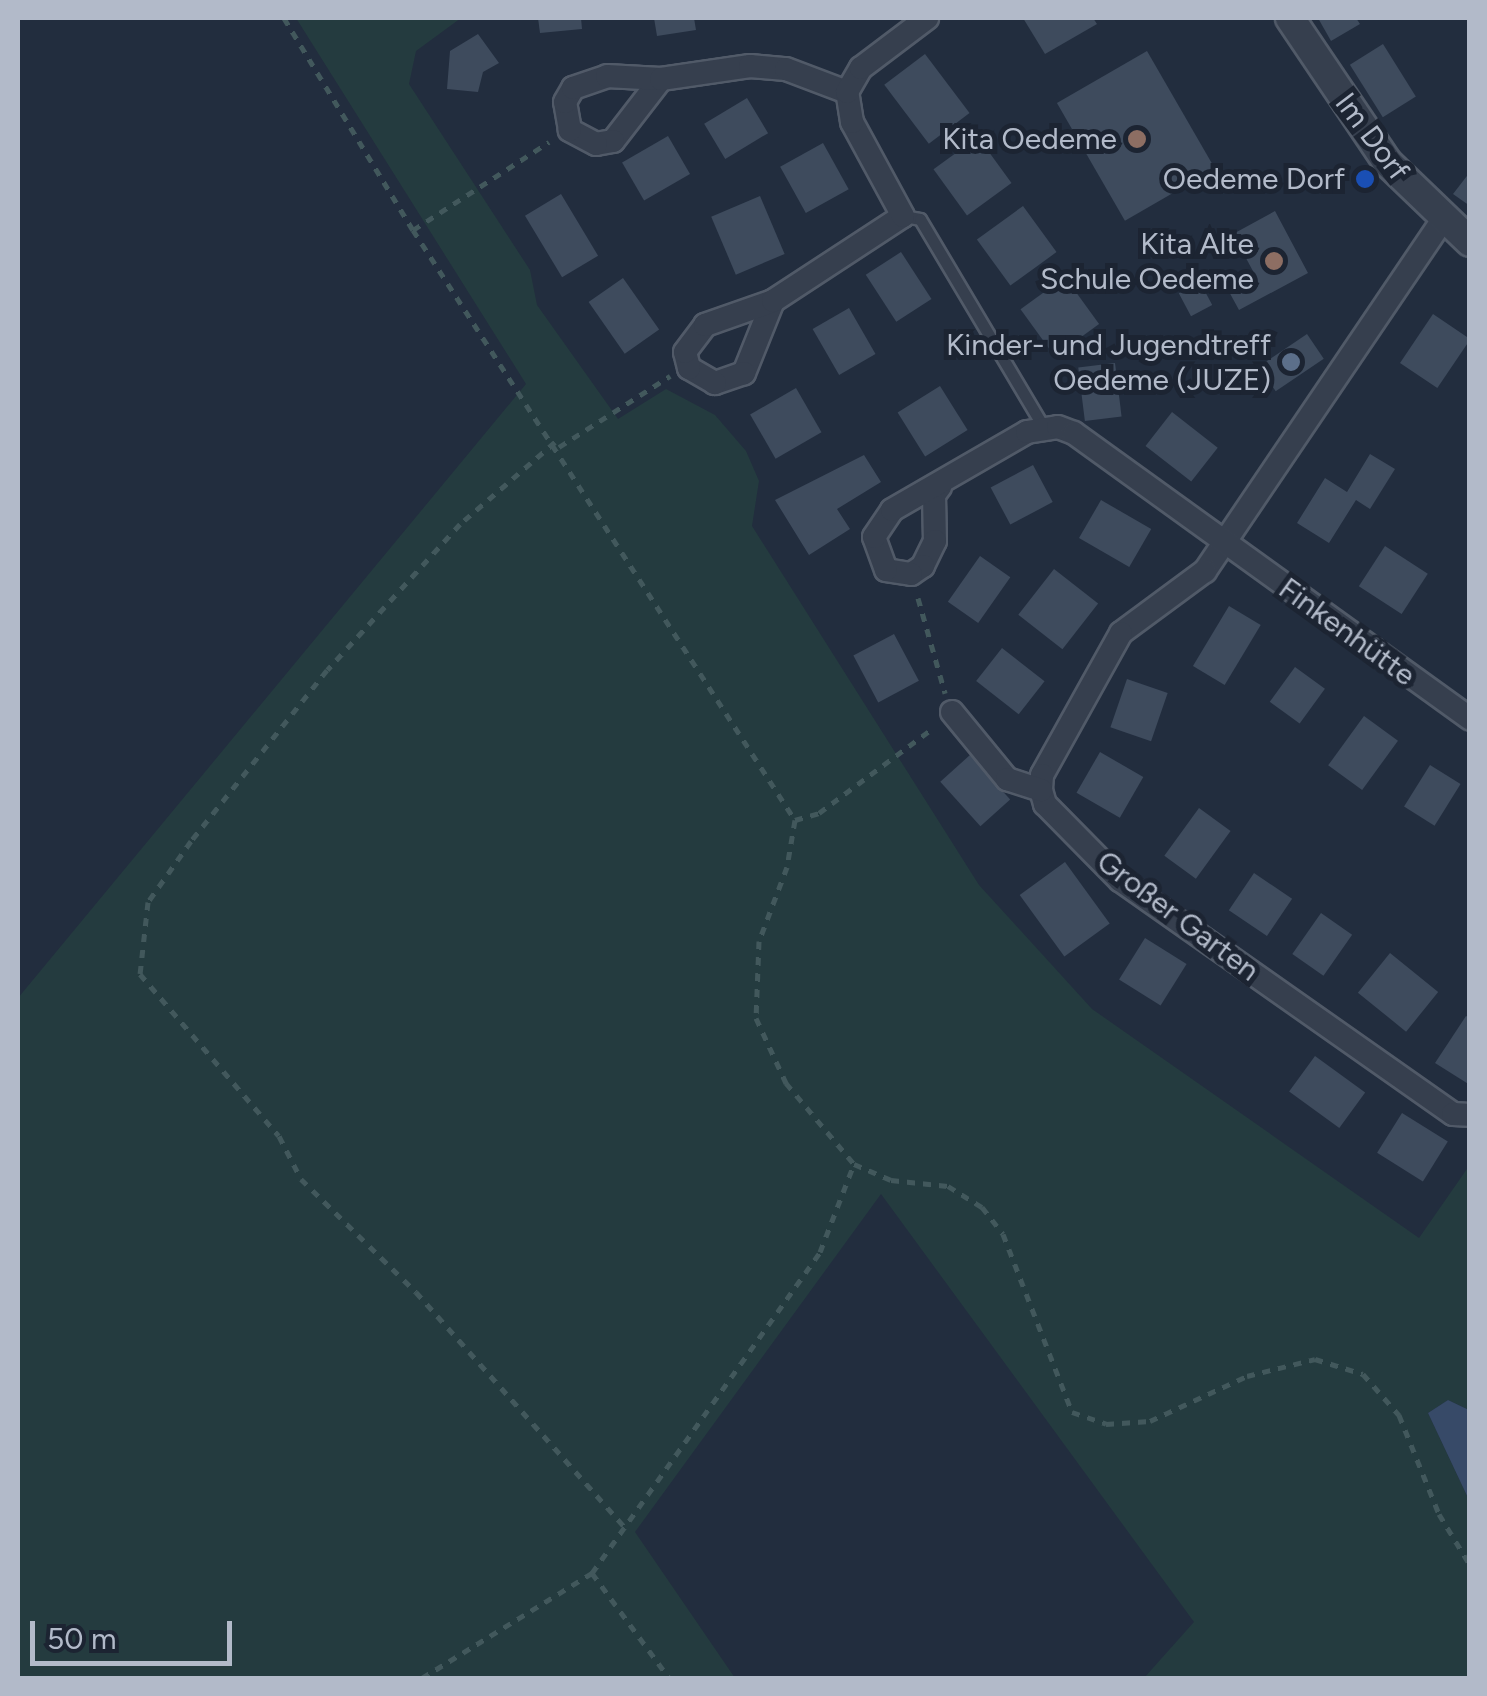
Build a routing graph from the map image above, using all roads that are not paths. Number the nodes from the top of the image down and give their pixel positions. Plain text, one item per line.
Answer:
1 (1290, 18) edge
2 (920, 20) edge
3 (661, 79) junction
4 (848, 92) junction
5 (903, 216) junction
6 (1442, 221) junction
7 (1470, 242) edge
8 (773, 301) junction
9 (1044, 428) junction
10 (940, 486) junction
11 (1225, 544) junction
12 (952, 712) road end
13 (1470, 719) edge
14 (1041, 790) junction
15 (1470, 1114) edge

1 - 6 street, Im Dorf
2 - 4 street
3 - 3 street
3 - 4 street
4 - 5 street
5 - 8 street
5 - 9 lane
6 - 7 street, Im Dorf
6 - 11 street
8 - 8 street
9 - 10 street
9 - 11 street, Finkenhütte
10 - 10 street
11 - 13 street, Finkenhütte
11 - 14 street
12 - 14 street
14 - 15 street, Großer Garten

